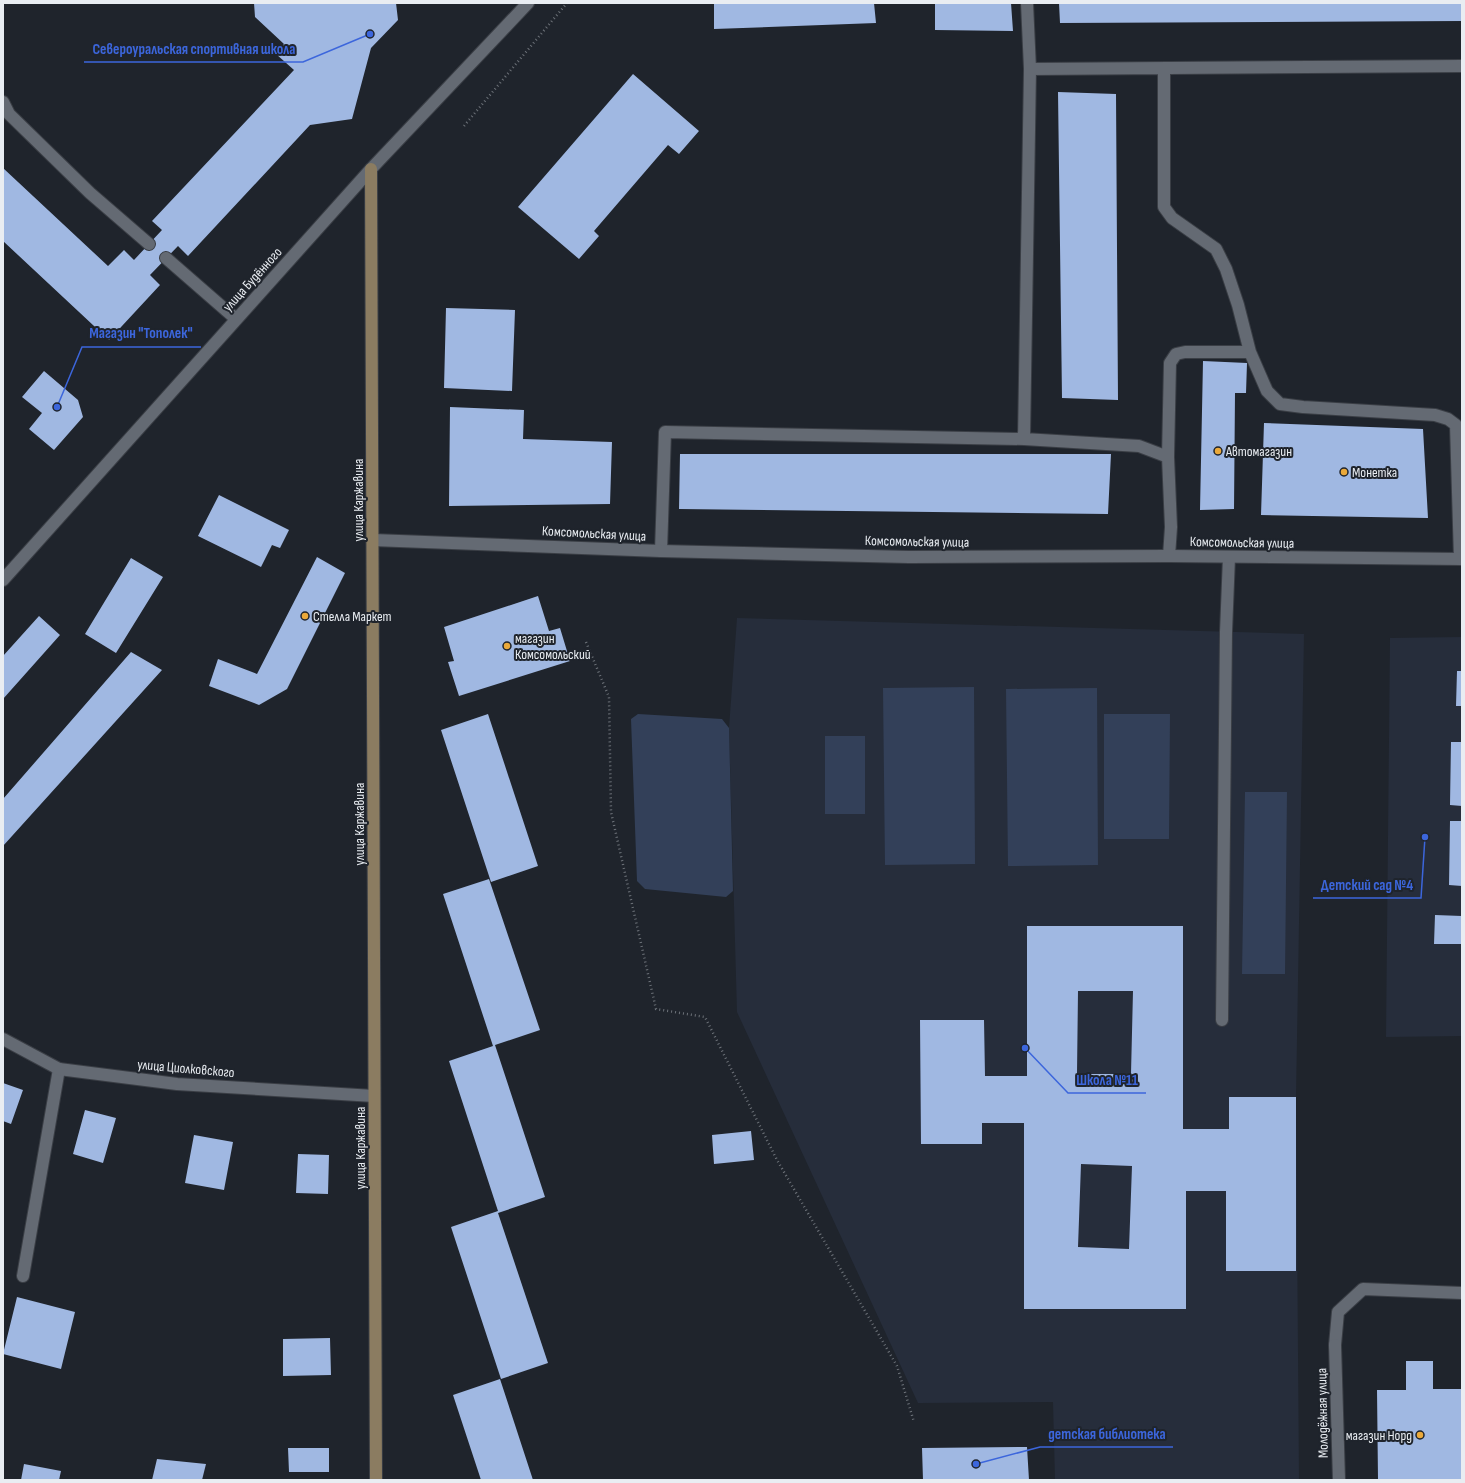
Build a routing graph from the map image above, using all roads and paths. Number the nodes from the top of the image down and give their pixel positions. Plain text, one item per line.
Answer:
1 (528, 3) edge
2 (567, 3) edge
3 (1027, 3) edge
4 (1462, 66) edge
5 (1030, 69) junction
6 (1164, 69) junction
7 (3, 102) edge
8 (464, 126) dead end
9 (371, 169) junction
10 (149, 244) dead end
11 (166, 258) dead end
12 (236, 319) junction
13 (1250, 352) junction
14 (1024, 440) junction
15 (1168, 457) junction
16 (373, 540) junction
17 (661, 551) junction
18 (1169, 556) junction
19 (1229, 557) junction
20 (1461, 560) edge
21 (3, 580) edge
22 (586, 642) dead end
23 (1222, 1020) dead end
24 (3, 1039) edge
25 (59, 1069) junction
26 (374, 1096) junction
27 (23, 1276) dead end
28 (1462, 1293) edge
29 (914, 1422) dead end
30 (376, 1480) edge
31 (1339, 1480) edge

1 - 9 street, улица Будённого
2 - 8 path
3 - 5 street
4 - 6 street
5 - 6 street
5 - 14 street
6 - 13 street
7 - 10 street
9 - 12 street, улица Будённого
9 - 16 street, улица Каржавина
11 - 12 street
12 - 21 street, улица Будённого
13 - 15 street
13 - 20 street
14 - 15 street
14 - 17 street
15 - 18 street
16 - 17 street, Комсомольская улица
16 - 26 street, улица Каржавина
17 - 18 street, Комсомольская улица
18 - 19 street, Комсомольская улица
19 - 20 street, Комсомольская улица
19 - 23 street
22 - 29 path
24 - 25 street, улица Циолковского
25 - 26 street, улица Циолковского
25 - 27 street
26 - 30 street, улица Каржавина
28 - 31 street, Молодёжная улица

